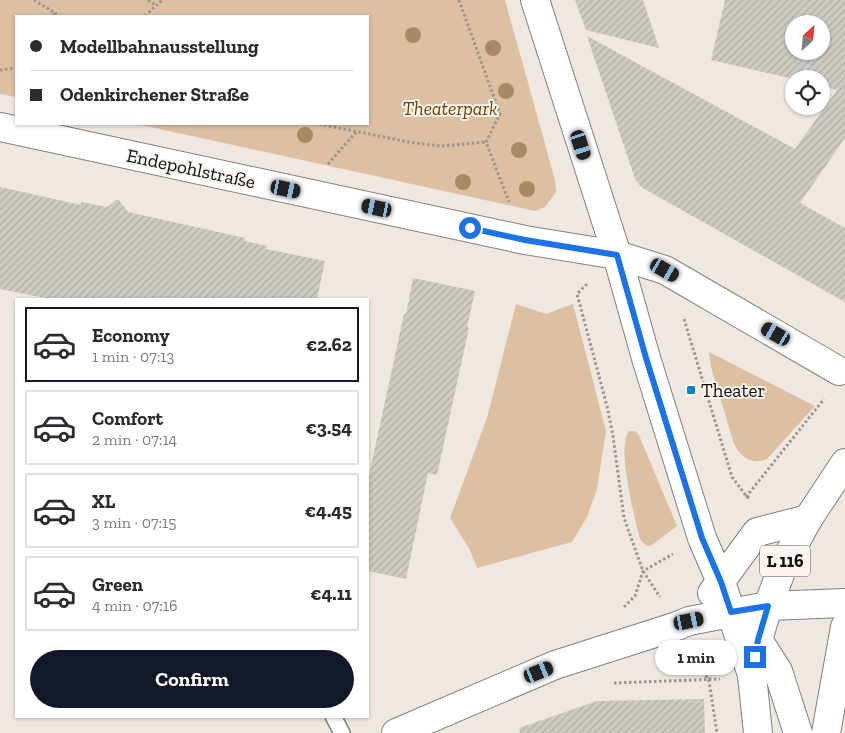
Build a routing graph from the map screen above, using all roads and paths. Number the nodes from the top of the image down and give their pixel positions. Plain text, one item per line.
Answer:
1 (34, 0) edge
2 (148, 0) edge
3 (162, 0) edge
4 (459, 0) edge
5 (534, 0) edge
6 (155, 6) junction
7 (54, 14) edge
8 (146, 15) edge
9 (15, 68) edge
10 (0, 70) edge
11 (324, 125) edge
12 (0, 127) edge
13 (486, 142) junction
14 (525, 240) junction
15 (617, 255) junction
16 (576, 294) dead end
17 (683, 315) dead end
18 (839, 371) dead end
19 (827, 396) dead end
20 (845, 463) edge
21 (808, 519) junction
22 (643, 571) dead end
23 (721, 582) junction
24 (845, 603) edge
25 (768, 606) junction
26 (735, 612) junction
27 (689, 621) junction
28 (845, 627) edge
29 (758, 640) junction
30 (752, 675) junction
31 (608, 683) dead end
32 (334, 718) edge
33 (342, 733) edge
34 (396, 733) edge
35 (717, 733) edge
36 (758, 733) edge
37 (798, 733) edge
38 (826, 733) edge

1 - 7 path
2 - 6 path
3 - 6 path
4 - 13 path
5 - 15 main road
6 - 8 path
9 - 10 path
11 - 13 path
12 - 14 main road, Endepohlstraße
13 - 14 path
14 - 15 main road, Endepohlstraße
15 - 18 main road, Endepohlstraße
15 - 23 main road
16 - 22 path
17 - 19 path
20 - 21 main road, L 116
21 - 23 main road, L 116
21 - 25 main road, L 116
23 - 25 main road
23 - 26 main road
23 - 27 main road, L 116
24 - 25 main road, L 116
25 - 26 main road, L 116
25 - 29 main road
26 - 27 main road, L 116
26 - 29 main road
26 - 30 main road
27 - 34 main road, L 116
28 - 38 main road
29 - 30 main road
29 - 37 main road
30 - 36 main road
31 - 35 path
32 - 33 lane

